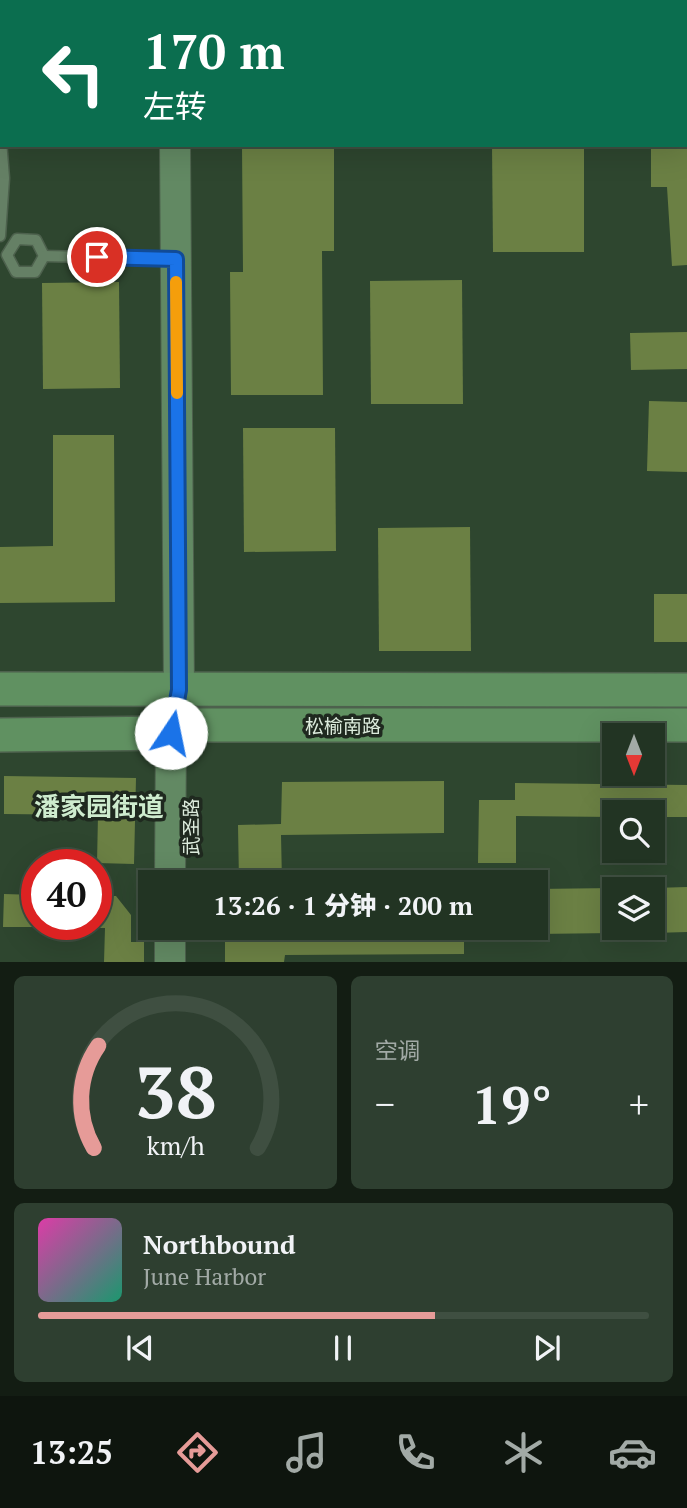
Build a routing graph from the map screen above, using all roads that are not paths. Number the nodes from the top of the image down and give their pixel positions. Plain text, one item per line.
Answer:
1 (2, 147) edge
2 (175, 147) edge
3 (0, 236) edge
4 (6, 247) edge
5 (44, 256) junction
6 (176, 259) junction
7 (0, 689) edge
8 (179, 690) junction
9 (687, 690) edge
10 (687, 725) edge
11 (181, 729) junction
12 (0, 735) edge
13 (171, 870) edge
14 (189, 870) edge
15 (170, 940) edge
16 (190, 940) edge
17 (170, 962) edge
18 (190, 962) edge

1 - 3 lane
2 - 6 street
4 - 5 lane
4 - 5 lane
5 - 6 lane
6 - 8 street
7 - 8 main road, 松榆南路
8 - 9 main road, 松榆南路
8 - 11 street
10 - 11 main road, 松榆南路
11 - 12 main road, 松榆南路
11 - 13 street, 武圣路
11 - 14 street, 武圣路
15 - 17 street
16 - 18 street

